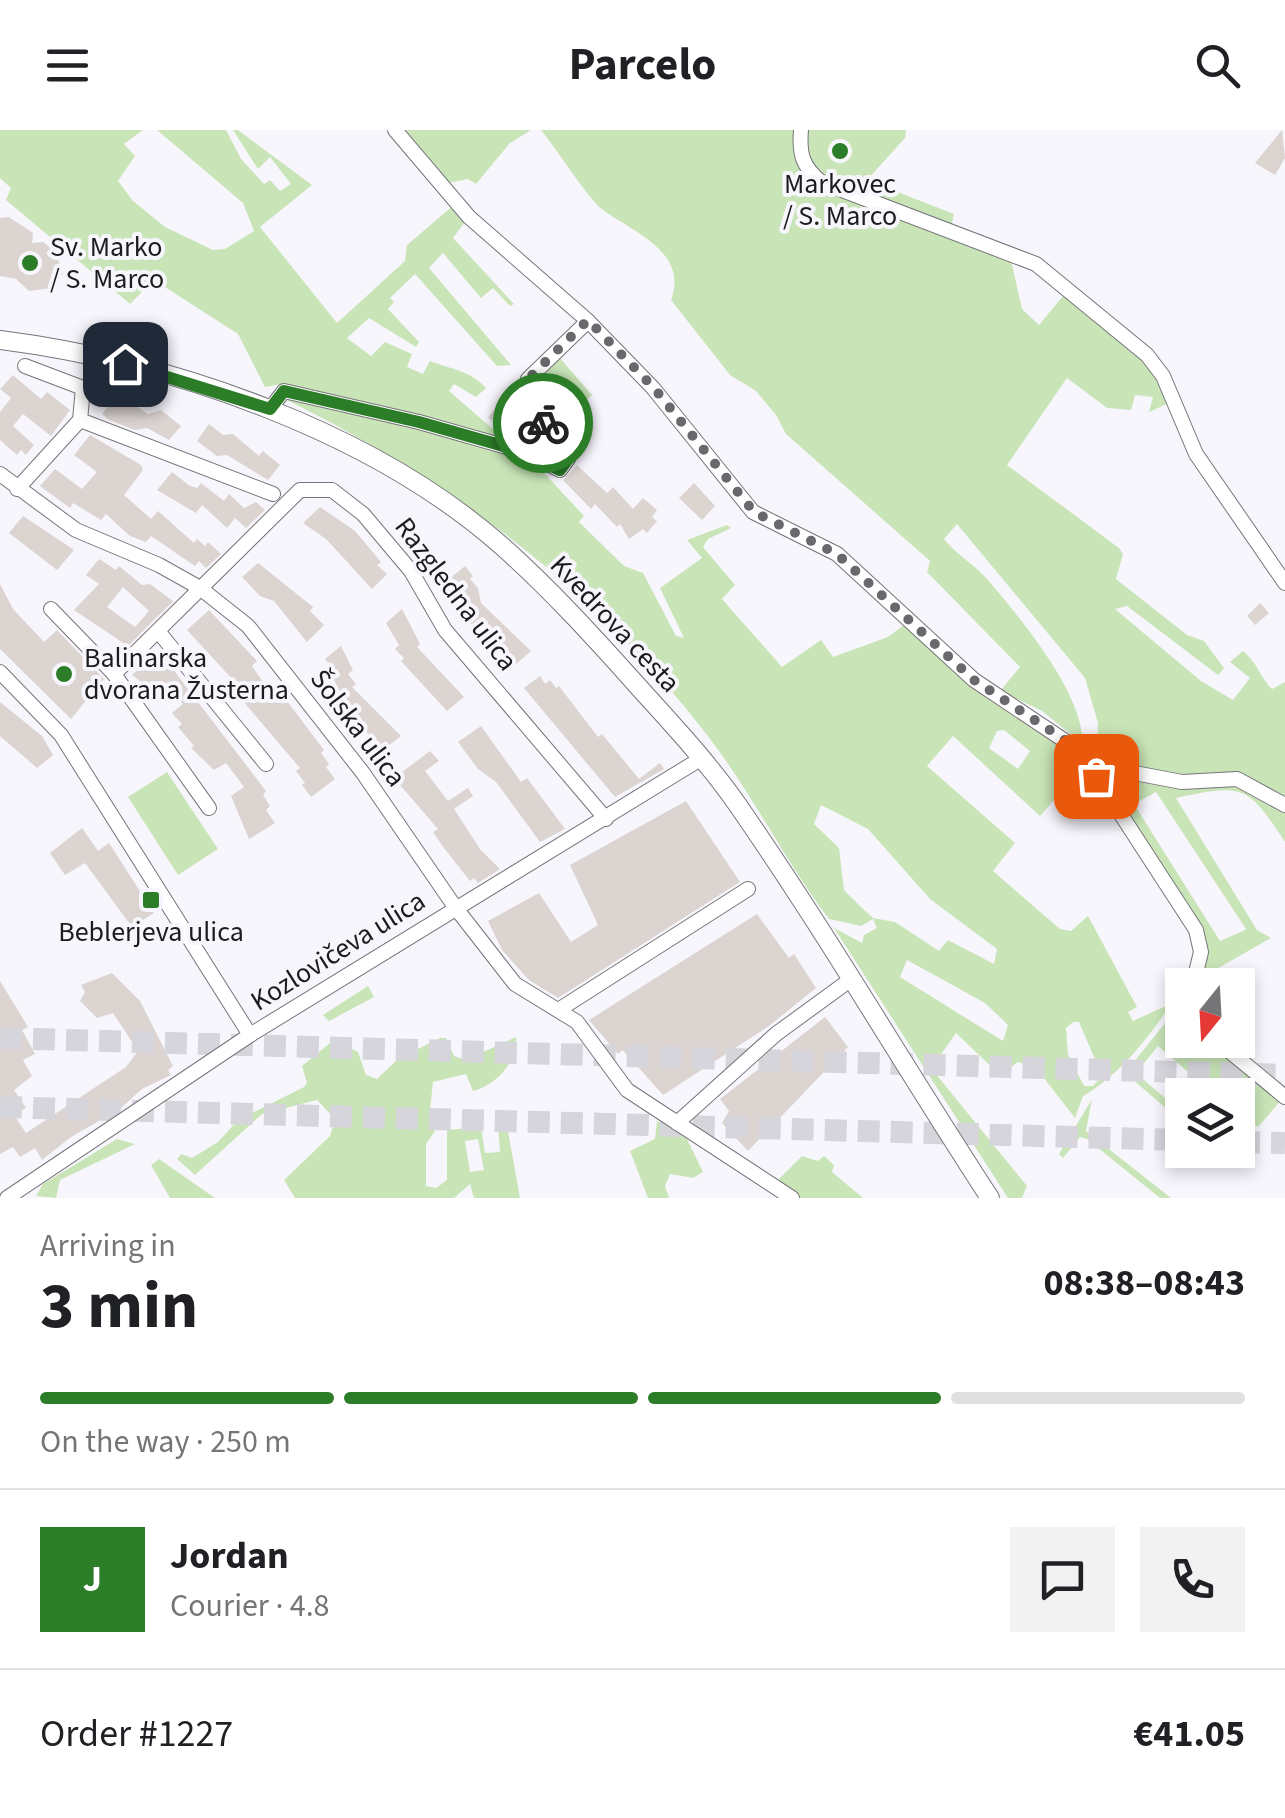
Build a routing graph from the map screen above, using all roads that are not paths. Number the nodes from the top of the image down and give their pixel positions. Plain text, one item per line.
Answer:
1 (395, 130) edge
2 (802, 130) edge
3 (588, 320) junction
4 (0, 340) edge
5 (25, 366) dead end
6 (270, 409) junction
7 (80, 420) junction
8 (0, 474) edge
9 (17, 488) junction
10 (273, 494) dead end
11 (1285, 583) edge
12 (200, 588) junction
13 (51, 609) dead end
14 (158, 631) junction
15 (0, 672) edge
16 (114, 674) junction
17 (702, 758) junction
18 (1092, 758) junction
19 (266, 764) dead end
20 (1285, 805) edge
21 (209, 808) dead end
22 (606, 818) junction
23 (748, 889) dead end
24 (454, 907) junction
25 (1198, 968) edge
26 (850, 980) junction
27 (560, 1009) junction
28 (250, 1035) junction
29 (1238, 1058) edge
30 (1285, 1096) edge
31 (676, 1123) junction
32 (7, 1198) edge
33 (792, 1198) edge
34 (990, 1198) edge

1 - 3 street
2 - 11 street
3 - 6 street
3 - 18 street
4 - 6 street, Kvedrova cesta
5 - 7 street
6 - 17 street, Kvedrova cesta
7 - 9 street
7 - 10 street
8 - 9 street, Šolska ulica
9 - 12 street, Šolska ulica
12 - 14 street, Razgledna ulica
12 - 22 street, Razgledna ulica
12 - 24 street, Šolska ulica
13 - 16 street
14 - 16 street, Razgledna ulica
14 - 19 street
15 - 28 street
16 - 21 street
17 - 22 street, Kozlovičeva ulica
17 - 26 street, Kvedrova cesta
18 - 20 street
18 - 25 street
22 - 24 street, Kozlovičeva ulica
23 - 27 street
24 - 27 street, Šolska ulica
24 - 28 street, Kozlovičeva ulica
26 - 31 street
26 - 34 street, Kvedrova cesta
27 - 31 street, Šolska ulica
28 - 32 street, Kozlovičeva ulica
29 - 30 street
31 - 33 street, Šolska ulica

